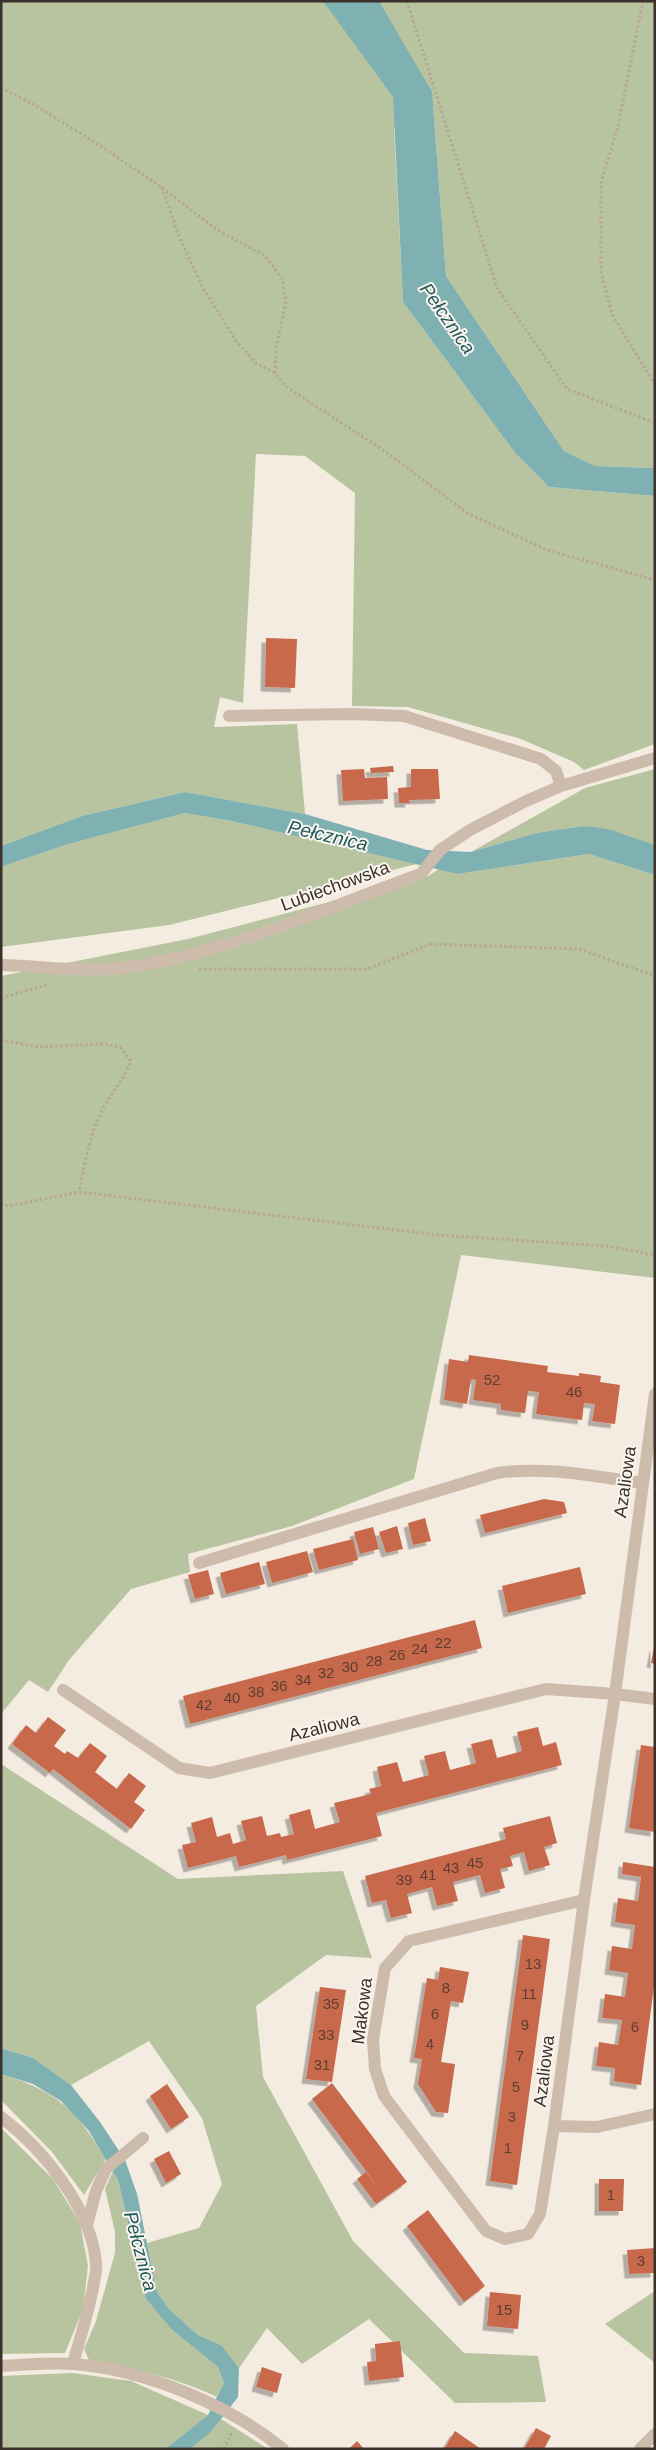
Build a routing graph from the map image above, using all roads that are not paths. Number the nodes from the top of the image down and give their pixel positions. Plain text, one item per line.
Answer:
1 (230, 716) dead end
2 (655, 758) edge
3 (561, 786) junction
4 (1, 965) edge
5 (655, 1394) edge
6 (642, 1483) junction
7 (199, 1563) dead end
8 (63, 1690) dead end
9 (614, 1694) junction
10 (655, 1699) edge
11 (584, 1900) junction
12 (655, 2114) edge
13 (1, 2116) edge
14 (554, 2126) junction
15 (143, 2138) dead end
16 (540, 2214) joint
17 (88, 2225) junction
18 (72, 2363) junction
19 (1, 2366) edge
20 (655, 2434) edge
21 (283, 2449) edge
22 (640, 2449) edge

1 - 3 street
2 - 3 street, Lubiechowska
3 - 4 street, Lubiechowska
5 - 6 street, Azaliowa
6 - 7 street
6 - 9 street, Azaliowa
8 - 9 street, Azaliowa
9 - 10 street, Azaliowa
9 - 11 street, Azaliowa
11 - 14 street, Azaliowa
11 - 16 street, Makowa
12 - 14 street
13 - 17 street
14 - 16 street, Azaliowa
15 - 17 street
17 - 18 street
18 - 19 street
18 - 21 street
20 - 22 street

